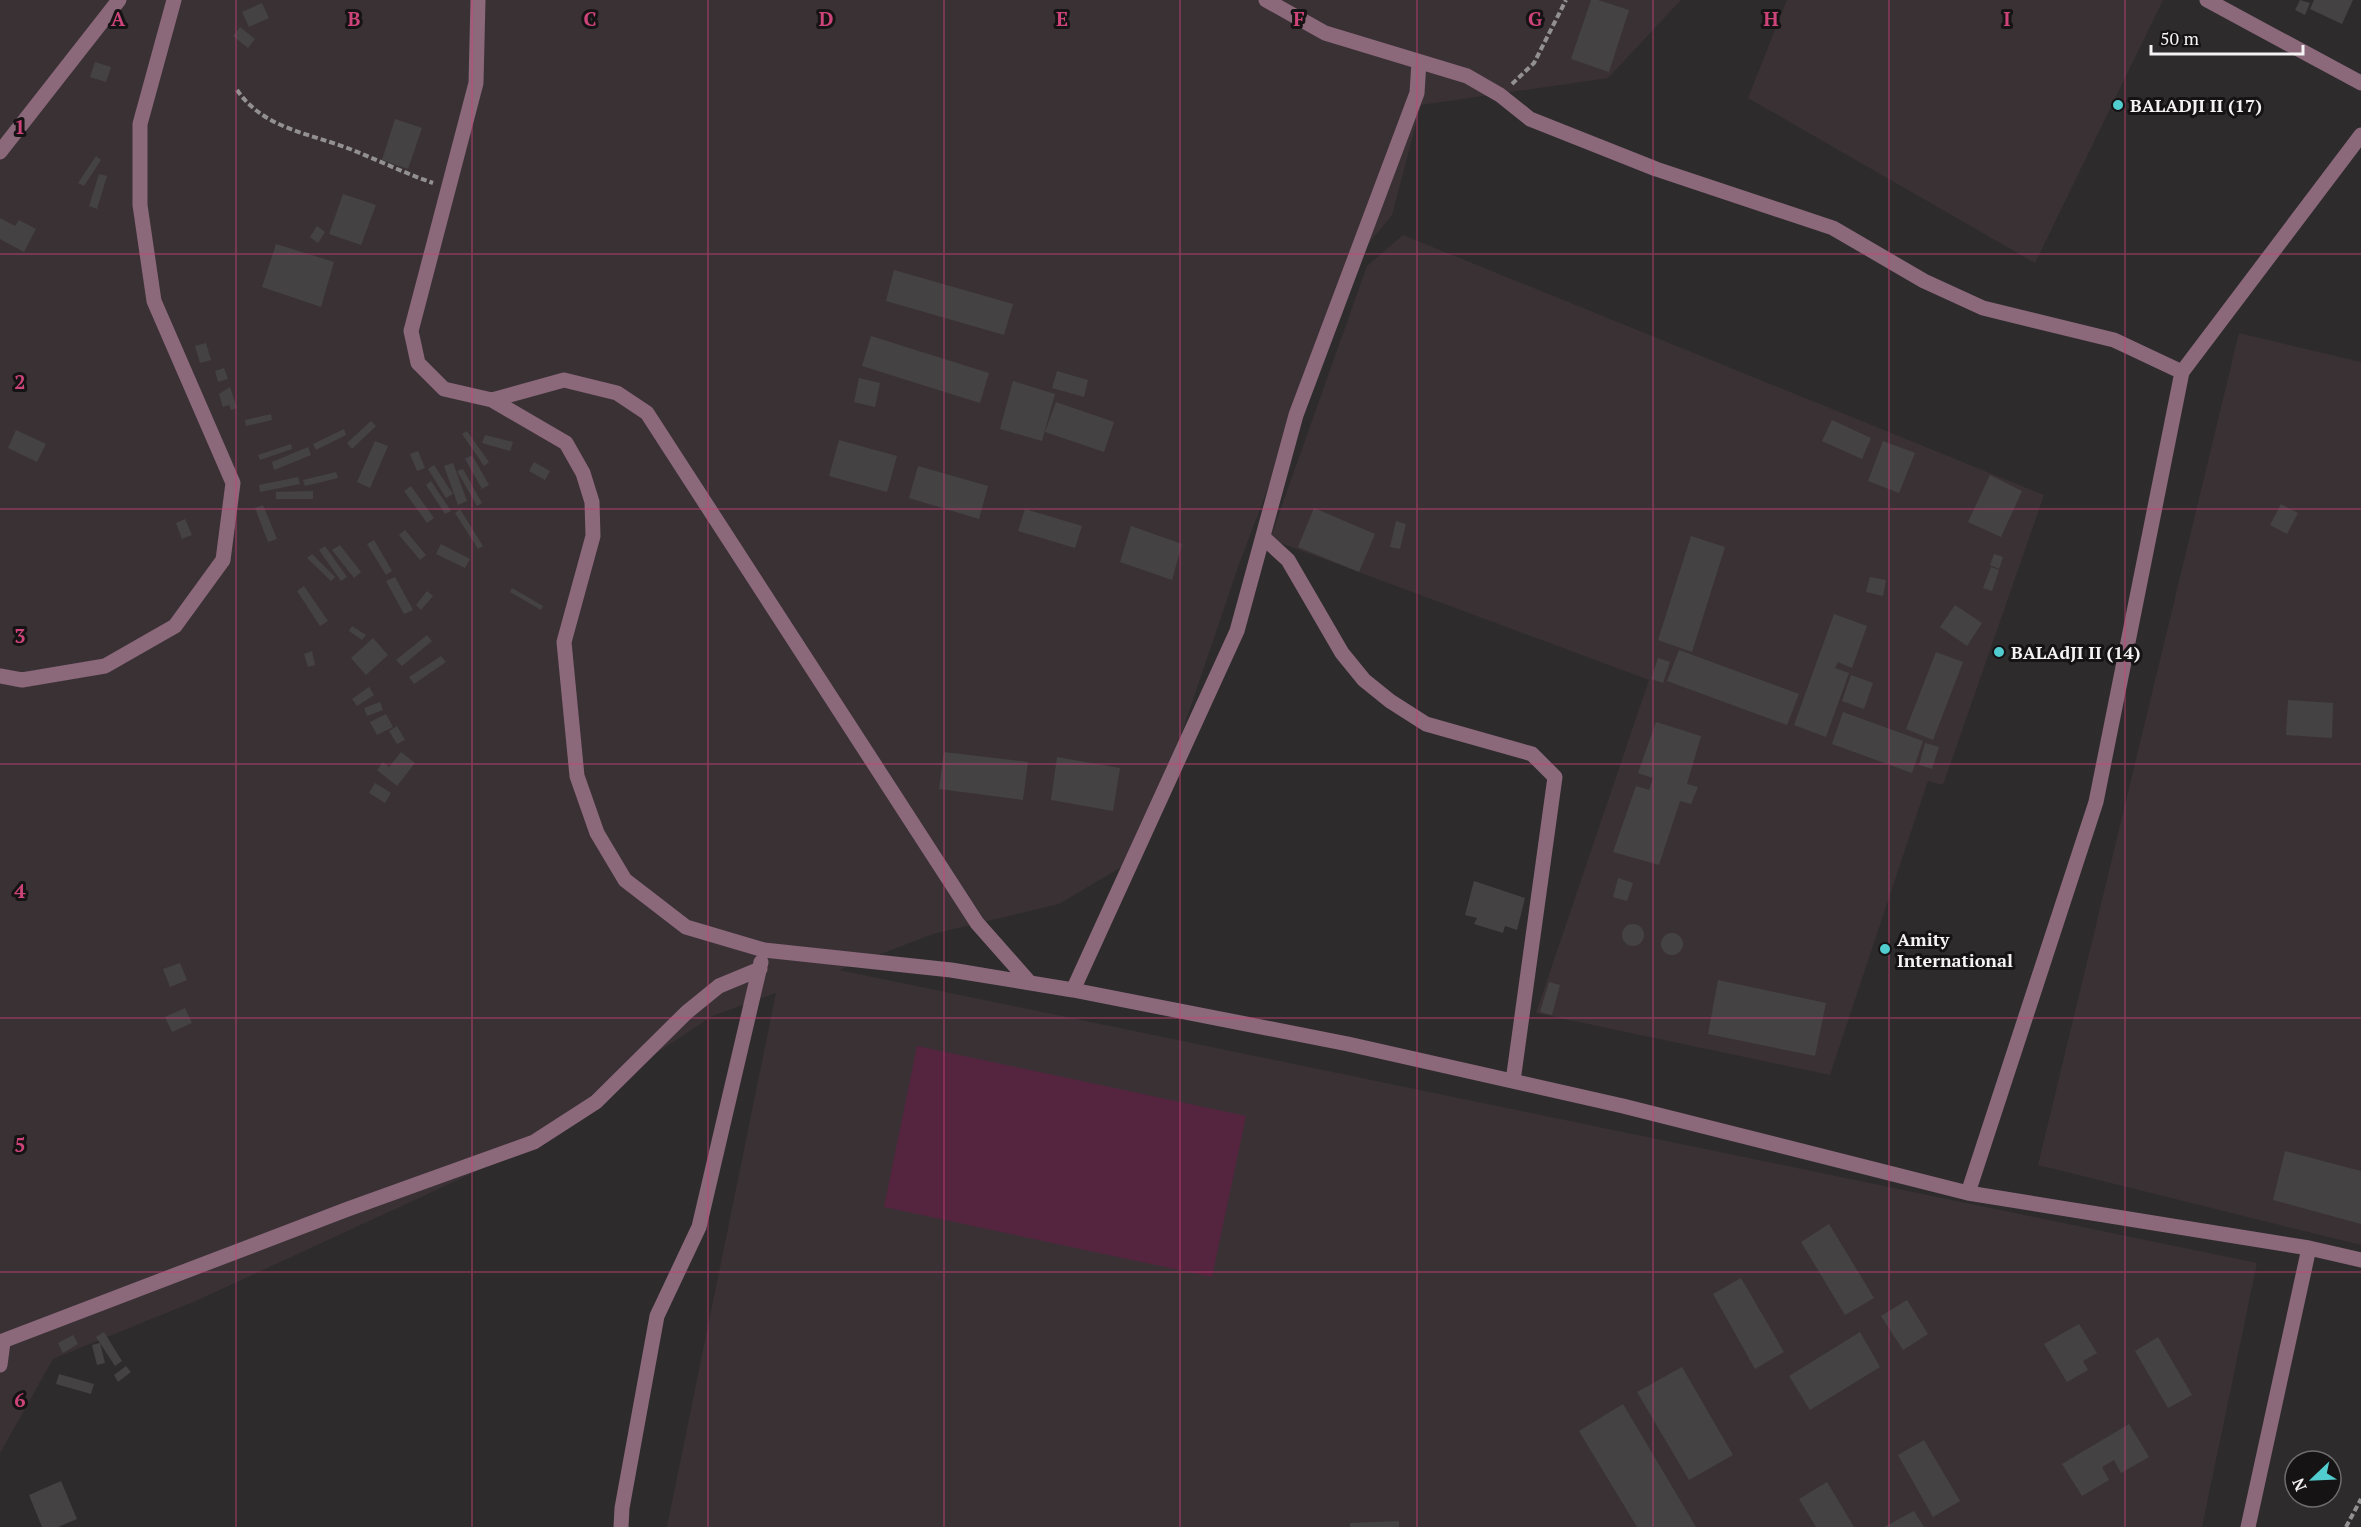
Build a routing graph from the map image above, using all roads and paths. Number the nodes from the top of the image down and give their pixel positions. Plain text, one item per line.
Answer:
1 (119, 0) edge
2 (174, 0) edge
3 (478, 0) edge
4 (1266, 0) edge
5 (1566, 0) edge
6 (2207, 0) edge
7 (1419, 62) junction
8 (2361, 83) edge
9 (237, 90) dead end
10 (1500, 95) junction
11 (2361, 135) edge
12 (0, 152) edge
13 (448, 188) junction
14 (2182, 372) junction
15 (492, 400) junction
16 (1263, 537) junction
17 (0, 676) edge
18 (764, 950) junction
19 (760, 969) junction
20 (1030, 983) junction
21 (1073, 990) junction
22 (1514, 1081) junction
23 (1968, 1193) junction
24 (2309, 1248) junction
25 (2361, 1260) edge
26 (1, 1342) edge
27 (0, 1365) edge
28 (2361, 1499) edge
29 (621, 1527) edge
30 (2248, 1527) edge
31 (2346, 1527) edge

1 - 12 street
2 - 17 street
3 - 13 street
4 - 7 street
5 - 10 path
6 - 8 street
7 - 10 street
7 - 16 street
9 - 13 path
10 - 14 street
11 - 14 street
13 - 15 street
14 - 23 street
15 - 18 street
15 - 20 street
16 - 21 street
16 - 22 street
18 - 19 street
18 - 20 street
19 - 26 street
19 - 29 street
20 - 21 street
21 - 22 street
22 - 23 street
23 - 24 street
24 - 25 street
24 - 30 street
26 - 27 street
28 - 31 path

